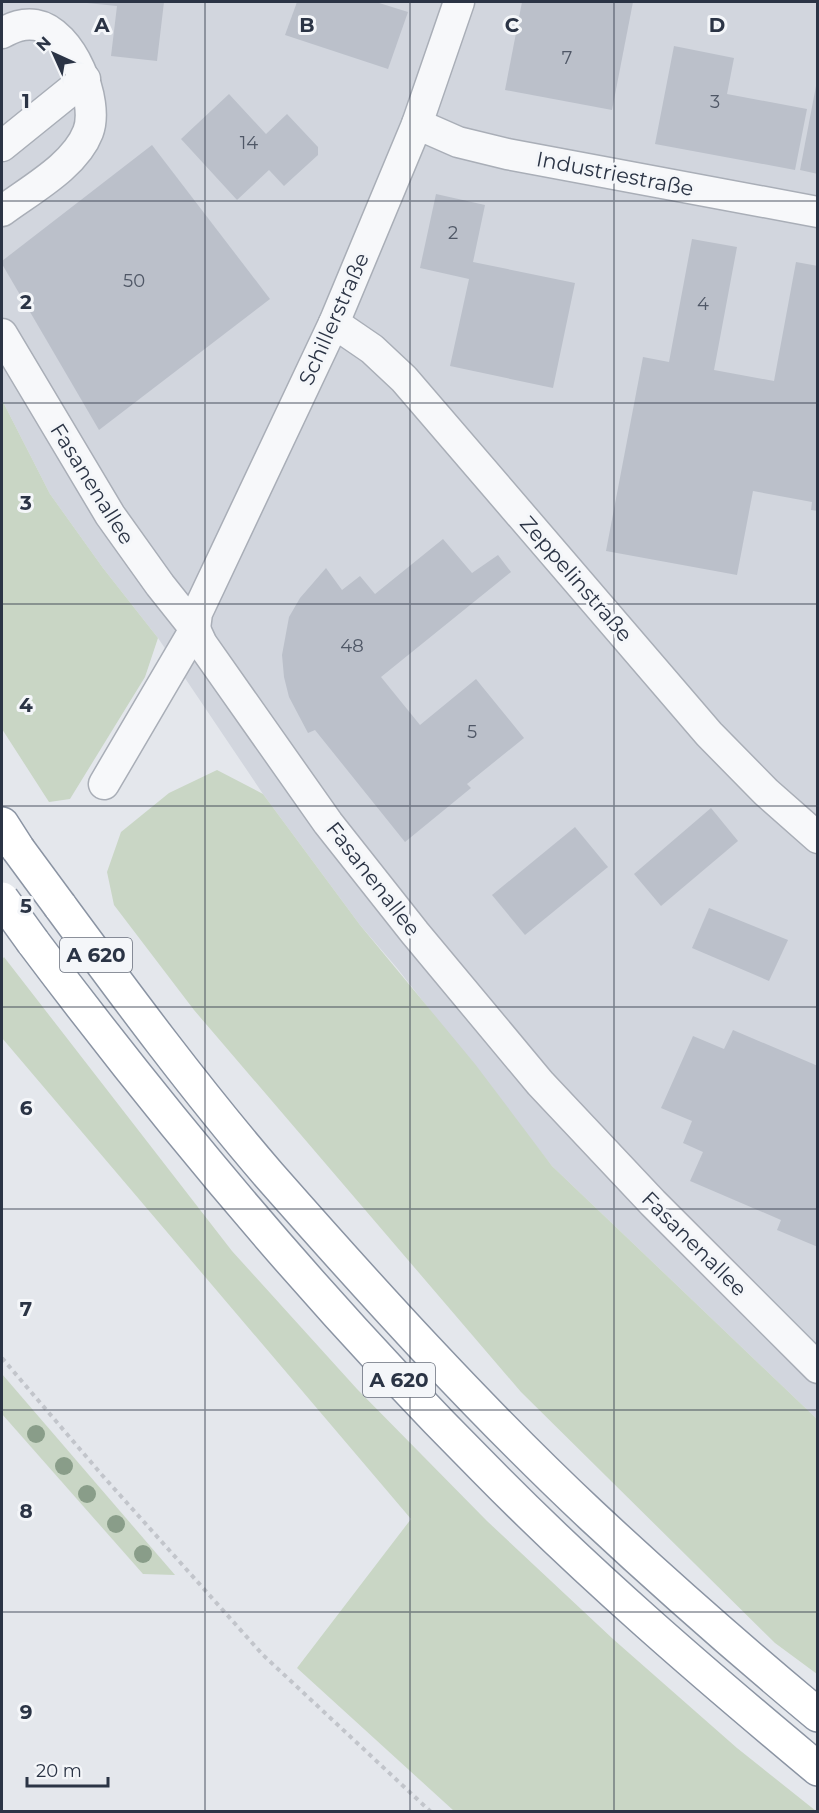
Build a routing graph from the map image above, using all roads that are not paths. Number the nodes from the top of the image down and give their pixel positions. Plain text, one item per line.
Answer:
1 (459, 2) edge
2 (2, 33) edge
3 (85, 79) junction
4 (417, 124) junction
5 (2, 146) edge
6 (2, 212) edge
7 (818, 212) edge
8 (334, 323) junction
9 (2, 334) edge
10 (195, 629) junction
11 (104, 784) dead end
12 (10, 836) edge
13 (818, 837) edge
14 (2, 899) edge
15 (818, 1368) edge
16 (818, 1715) edge
17 (818, 1769) edge

1 - 4 street, Schillerstraße
2 - 3 street
3 - 5 street
3 - 6 street
4 - 7 street, Industriestraße
4 - 8 street, Schillerstraße
8 - 10 street, Schillerstraße
8 - 13 street, Zeppelinstraße
9 - 10 street, Fasanenallee
10 - 11 street, Schillerstraße
10 - 15 street, Fasanenallee
12 - 16 highway, A 620, bridge
14 - 17 highway, A 620, bridge

